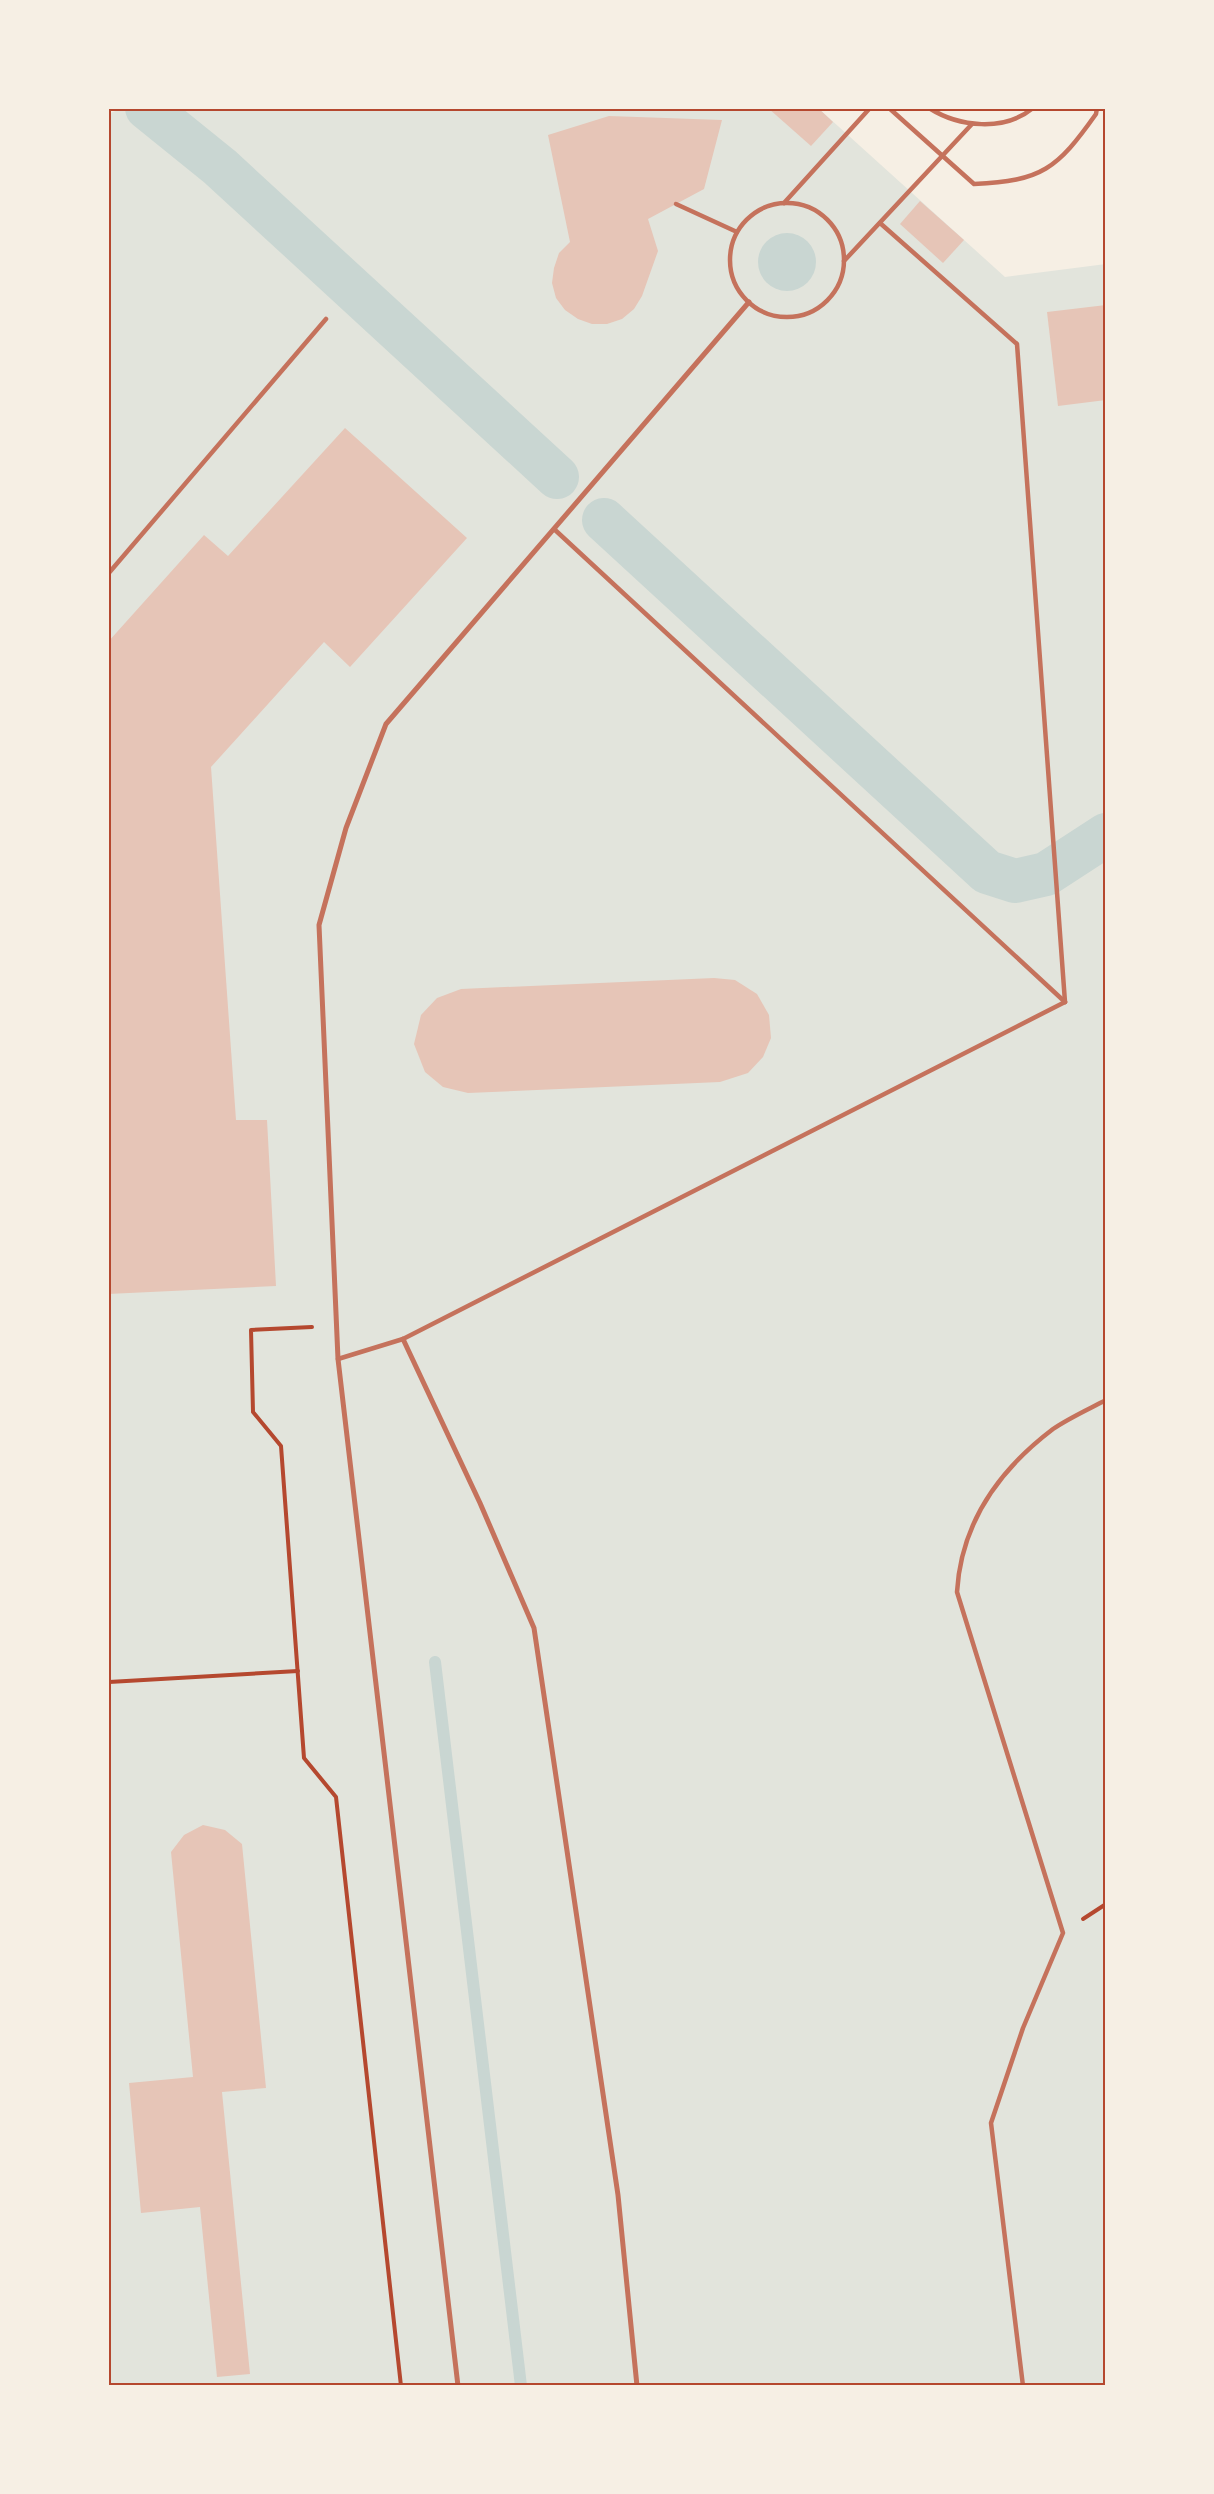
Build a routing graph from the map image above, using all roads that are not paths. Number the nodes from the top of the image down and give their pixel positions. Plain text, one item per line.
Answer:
1 (870, 108) edge
2 (889, 108) edge
3 (929, 108) edge
4 (1033, 108) edge
5 (1097, 108) edge
6 (972, 124) junction
7 (943, 156) junction
8 (784, 203) junction
9 (676, 204) dead end
10 (880, 224) junction
11 (737, 232) junction
12 (844, 261) junction
13 (749, 302) junction
14 (326, 319) dead end
15 (554, 529) junction
16 (108, 574) edge
17 (1065, 1002) junction
18 (402, 1339) junction
19 (338, 1359) junction
20 (1106, 1400) edge
21 (459, 2386) edge
22 (637, 2386) edge
23 (1023, 2386) edge

1 - 8 lane
2 - 7 lane
3 - 6 lane
4 - 6 lane
5 - 7 lane
6 - 7 lane
7 - 10 lane
8 - 11 lane
8 - 12 lane
9 - 11 lane
10 - 12 lane
10 - 17 lane
11 - 13 lane
12 - 13 lane
13 - 15 street
14 - 16 lane
15 - 17 lane
15 - 19 street
17 - 18 lane
18 - 19 lane
18 - 22 street
19 - 21 street
20 - 23 lane

